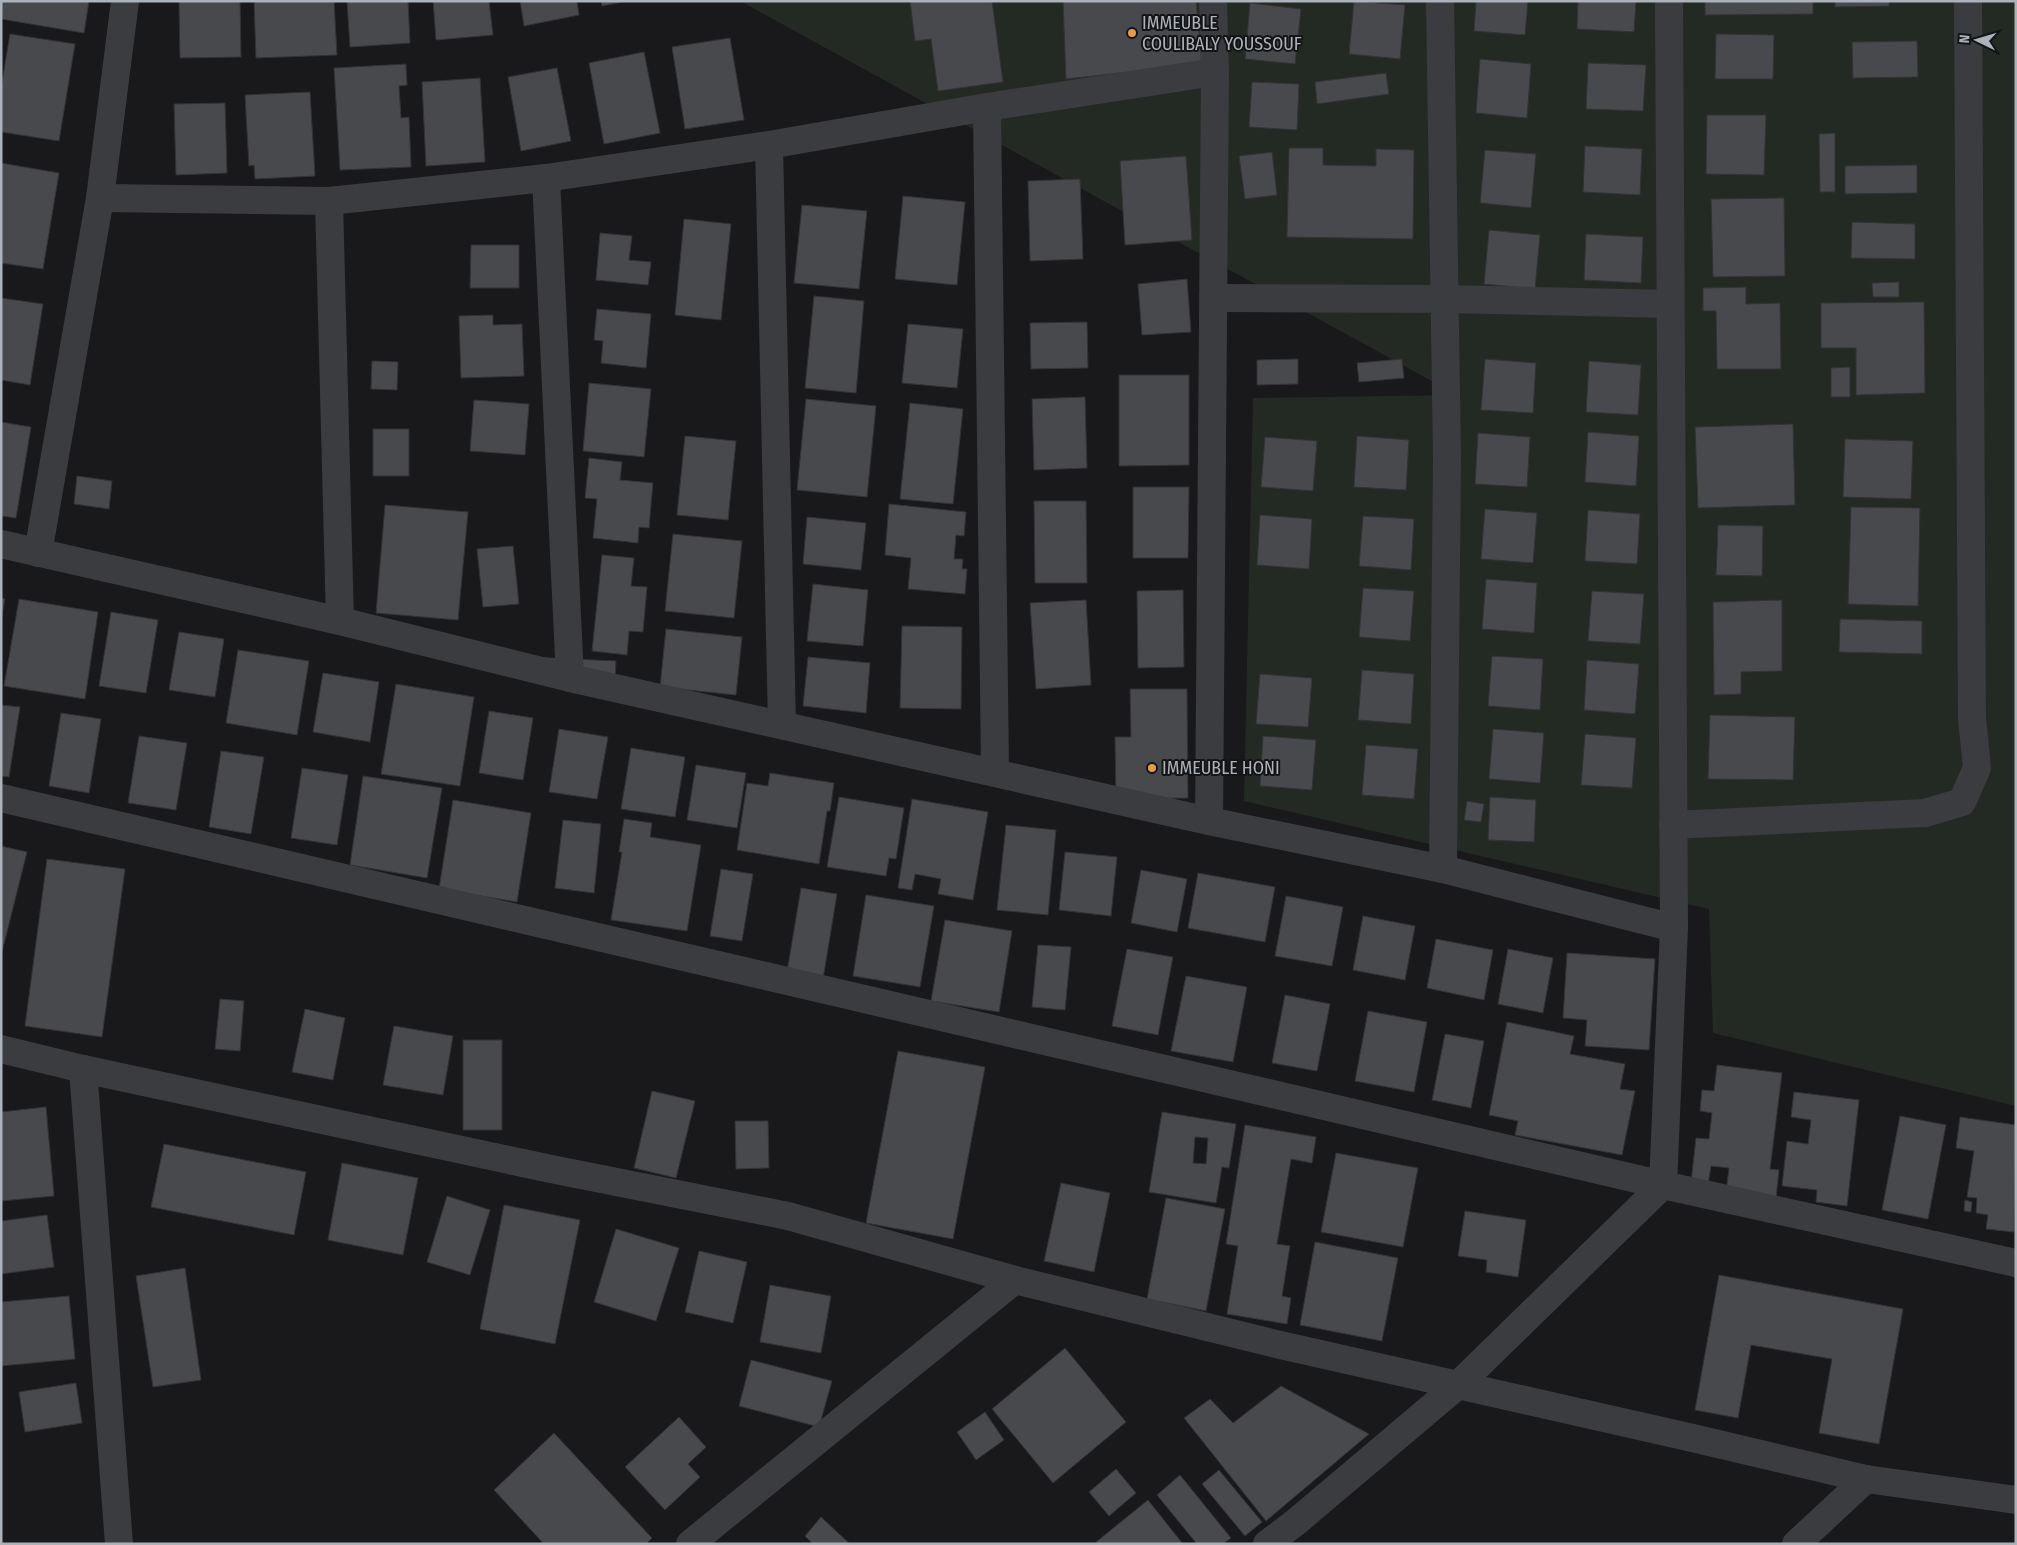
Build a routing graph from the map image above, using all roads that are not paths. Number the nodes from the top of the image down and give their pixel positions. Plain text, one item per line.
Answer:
1 (125, 1) edge
2 (1213, 1) edge
3 (1440, 1) edge
4 (1670, 1) edge
5 (1968, 1) edge
6 (1215, 72) junction
7 (987, 107) junction
8 (769, 145) junction
9 (546, 178) junction
10 (100, 198) junction
11 (329, 201) junction
12 (1213, 298) junction
13 (1445, 299) junction
14 (1670, 304) junction
15 (1, 544) edge
16 (38, 552) junction
17 (340, 621) junction
18 (570, 678) junction
19 (782, 725) junction
20 (995, 772) junction
21 (1, 798) edge
22 (1209, 821) junction
23 (1673, 825) junction
24 (1443, 869) junction
25 (1674, 928) junction
26 (1, 1049) edge
27 (84, 1069) junction
28 (1662, 1185) junction
29 (2016, 1263) edge
30 (1015, 1280) junction
31 (1458, 1385) junction
32 (1866, 1479) junction
33 (2016, 1500) edge
34 (119, 1544) edge
35 (690, 1544) edge
36 (1267, 1544) edge
37 (1796, 1544) edge

1 - 10 street
2 - 6 street
3 - 13 street
4 - 14 street
5 - 23 street
6 - 7 street
6 - 12 street
7 - 8 street
7 - 20 street
8 - 9 street
8 - 19 street
9 - 11 street
9 - 18 street
10 - 11 street
10 - 16 street
11 - 17 street
12 - 13 street
12 - 22 street
13 - 14 street
13 - 24 street
14 - 23 street
15 - 16 street
16 - 17 street
17 - 18 street
18 - 19 street
19 - 20 street
20 - 22 street
21 - 28 street
22 - 24 street
23 - 25 street
24 - 25 street
25 - 28 street
26 - 27 street
27 - 30 street
27 - 34 street
28 - 29 street
28 - 31 street
30 - 31 street
30 - 35 street
31 - 32 street
31 - 36 street
32 - 33 street
32 - 37 street

